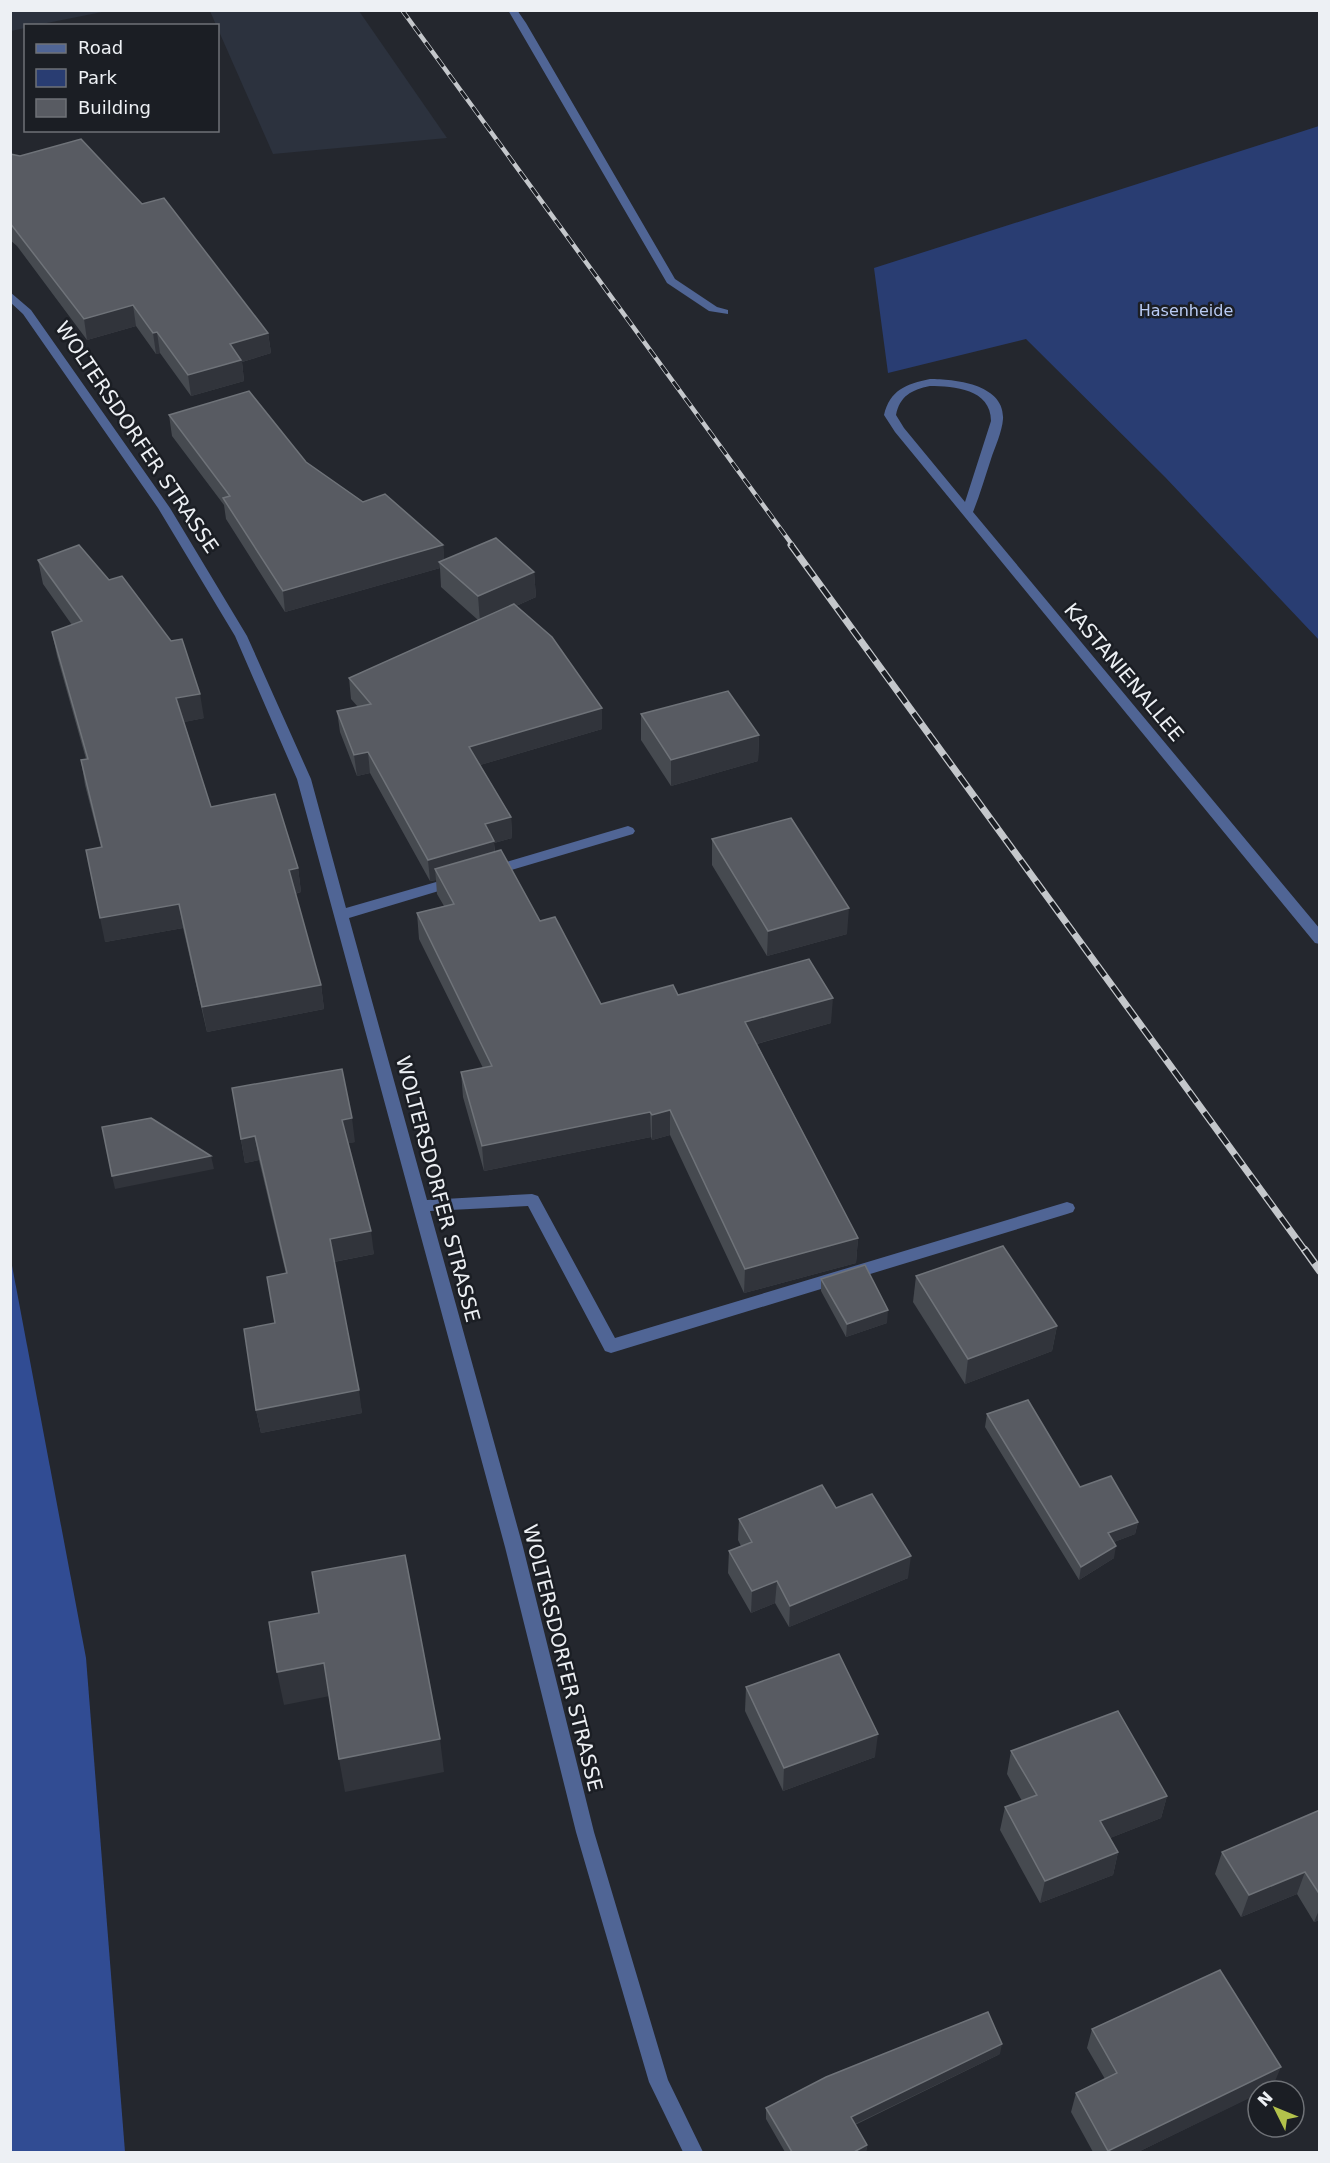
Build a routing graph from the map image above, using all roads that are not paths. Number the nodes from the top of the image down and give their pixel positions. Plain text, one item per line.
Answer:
1 (512, 10) edge
2 (10, 296) edge
3 (724, 312) dead end
4 (968, 511) junction
5 (628, 831) dead end
6 (341, 915) junction
7 (1320, 939) edge
8 (421, 1206) junction
9 (1067, 1208) dead end
10 (693, 2152) edge

1 - 3 street
2 - 6 street, WOLTERSDORFER STRASSE
4 - 4 street, KASTANIENALLEE
4 - 7 street, KASTANIENALLEE
5 - 6 street
6 - 8 street, WOLTERSDORFER STRASSE
8 - 9 street
8 - 10 street, WOLTERSDORFER STRASSE

